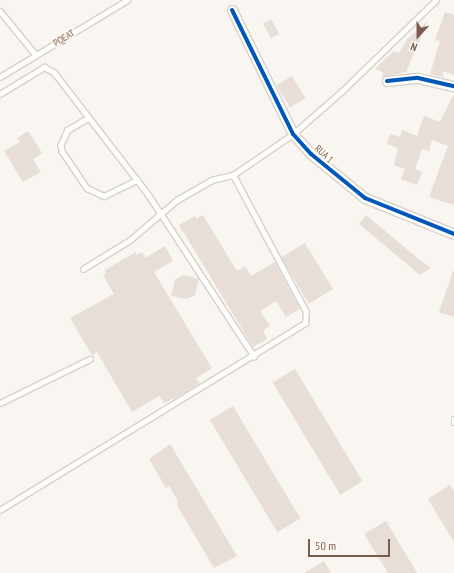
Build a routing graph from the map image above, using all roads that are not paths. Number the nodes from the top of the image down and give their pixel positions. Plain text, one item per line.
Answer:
1 (127, 0) edge
2 (436, 0) edge
3 (232, 10) dead end
4 (0, 11) edge
5 (36, 55) junction
6 (0, 77) edge
7 (387, 81) dead end
8 (454, 86) edge
9 (0, 94) edge
10 (89, 118) junction
11 (293, 134) junction
12 (233, 175) junction
13 (137, 180) junction
14 (162, 214) junction
15 (454, 234) edge
16 (83, 269) dead end
17 (254, 356) junction
18 (90, 359) dead end
19 (0, 403) edge
20 (0, 510) edge

1 - 5 lane, PQEAT
2 - 11 lane
3 - 11 street, RUA 1
4 - 5 lane
5 - 6 lane, PQEAT
7 - 8 street
9 - 10 lane
10 - 13 lane
10 - 13 lane
11 - 12 lane
11 - 15 street, RUA 1
12 - 14 lane
12 - 17 lane
13 - 14 lane
14 - 16 lane
14 - 17 lane
17 - 20 lane
18 - 19 lane

